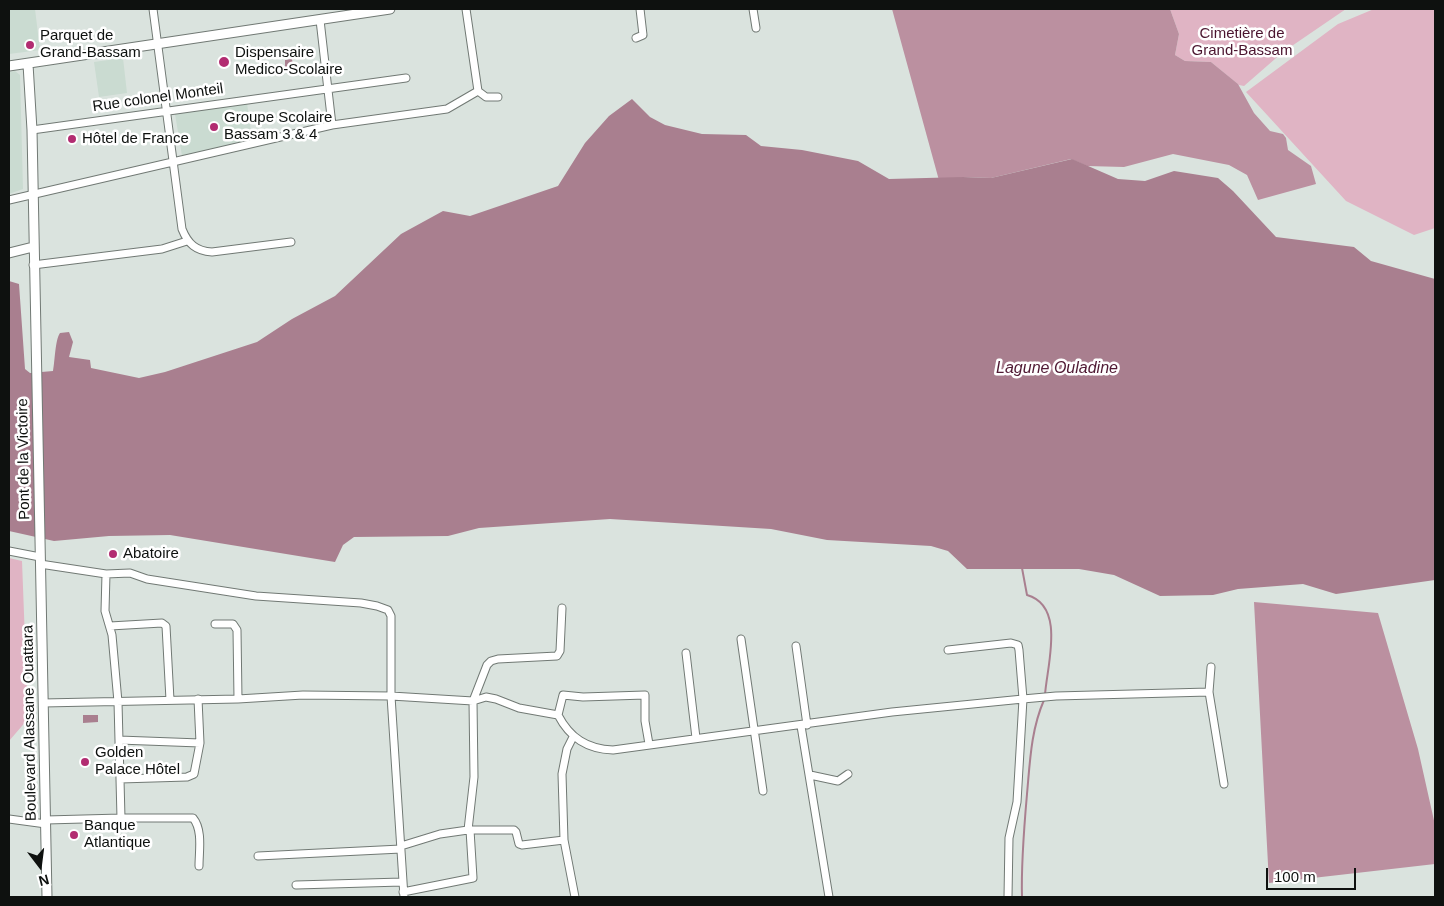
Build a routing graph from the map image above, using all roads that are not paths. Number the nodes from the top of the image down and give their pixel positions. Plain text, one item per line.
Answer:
1 (153, 9) edge
2 (390, 9) edge
3 (466, 9) edge
4 (640, 9) edge
5 (753, 9) edge
6 (320, 20) junction
7 (756, 28) dead end
8 (636, 38) dead end
9 (157, 43) junction
10 (28, 64) junction
11 (9, 66) edge
12 (406, 78) dead end
13 (329, 90) junction
14 (478, 91) junction
15 (498, 97) dead end
16 (166, 111) junction
17 (332, 125) junction
18 (32, 130) junction
19 (174, 162) junction
20 (33, 194) junction
21 (9, 200) edge
22 (187, 241) junction
23 (292, 242) dead end
24 (33, 247) junction
25 (9, 252) edge
26 (33, 265) junction
27 (9, 551) edge
28 (40, 557) junction
29 (106, 574) junction
30 (562, 608) dead end
31 (215, 624) dead end
32 (110, 626) junction
33 (740, 639) dead end
34 (796, 646) dead end
35 (948, 650) dead end
36 (686, 653) dead end
37 (1211, 667) dead end
38 (1209, 692) junction
39 (391, 696) junction
40 (1023, 698) junction
41 (238, 699) junction
42 (170, 700) junction
43 (198, 700) junction
44 (473, 701) junction
45 (118, 702) junction
46 (43, 703) junction
47 (558, 715) junction
48 (804, 726) junction
49 (754, 732) junction
50 (573, 737) junction
51 (696, 738) junction
52 (119, 740) junction
53 (200, 742) junction
54 (649, 744) junction
55 (848, 774) dead end
56 (810, 776) junction
57 (120, 779) junction
58 (1224, 784) dead end
59 (763, 791) dead end
60 (121, 818) junction
61 (9, 819) edge
62 (46, 822) junction
63 (469, 830) junction
64 (564, 840) junction
65 (401, 847) junction
66 (258, 856) dead end
67 (199, 866) dead end
68 (402, 882) junction
69 (296, 885) dead end
70 (403, 894) edge
71 (47, 897) edge
72 (575, 897) edge
73 (829, 897) edge
74 (1008, 897) edge

1 - 9 street
2 - 6 street
3 - 14 street
4 - 8 street
5 - 7 street
6 - 9 street
6 - 13 street
9 - 10 street
9 - 16 street
10 - 11 street
10 - 18 street, Pont de la Victoire
12 - 13 street, Rue colonel Monteil
13 - 16 street, Rue colonel Monteil
13 - 17 street
14 - 15 street
14 - 17 street
16 - 18 street, Rue colonel Monteil
16 - 19 street
17 - 19 street
18 - 20 street, Pont de la Victoire
19 - 20 street
19 - 22 street
20 - 21 street
20 - 24 street, Pont de la Victoire
22 - 23 street
22 - 26 street
24 - 25 street
24 - 26 street, Pont de la Victoire
26 - 28 street, Pont de la Victoire
27 - 28 street
28 - 29 street
28 - 46 street, Boulevard Alassane Ouattara
29 - 32 street
29 - 39 street
30 - 44 street
31 - 41 street
32 - 42 street
32 - 45 street
33 - 49 street
34 - 48 street
35 - 40 street
36 - 51 street
37 - 38 street
38 - 40 street
38 - 58 street
39 - 41 street
39 - 44 street
39 - 65 street
40 - 48 street
40 - 74 street
41 - 43 street
42 - 43 street
42 - 45 street
43 - 53 street
44 - 47 street
44 - 63 street
45 - 46 street
45 - 52 street
46 - 62 street, Boulevard Alassane Ouattara
47 - 50 street
47 - 54 street
48 - 49 street
48 - 56 street
49 - 51 street
49 - 59 street
50 - 54 street
50 - 64 street
51 - 54 street
52 - 53 street
52 - 57 street
53 - 57 street
55 - 56 street
56 - 73 street
57 - 60 street
60 - 62 street
60 - 67 street
61 - 62 street
62 - 71 street, Boulevard Alassane Ouattara
63 - 64 street
63 - 65 street
63 - 70 street
64 - 72 street
65 - 66 street
65 - 68 street
68 - 69 street
68 - 70 street

